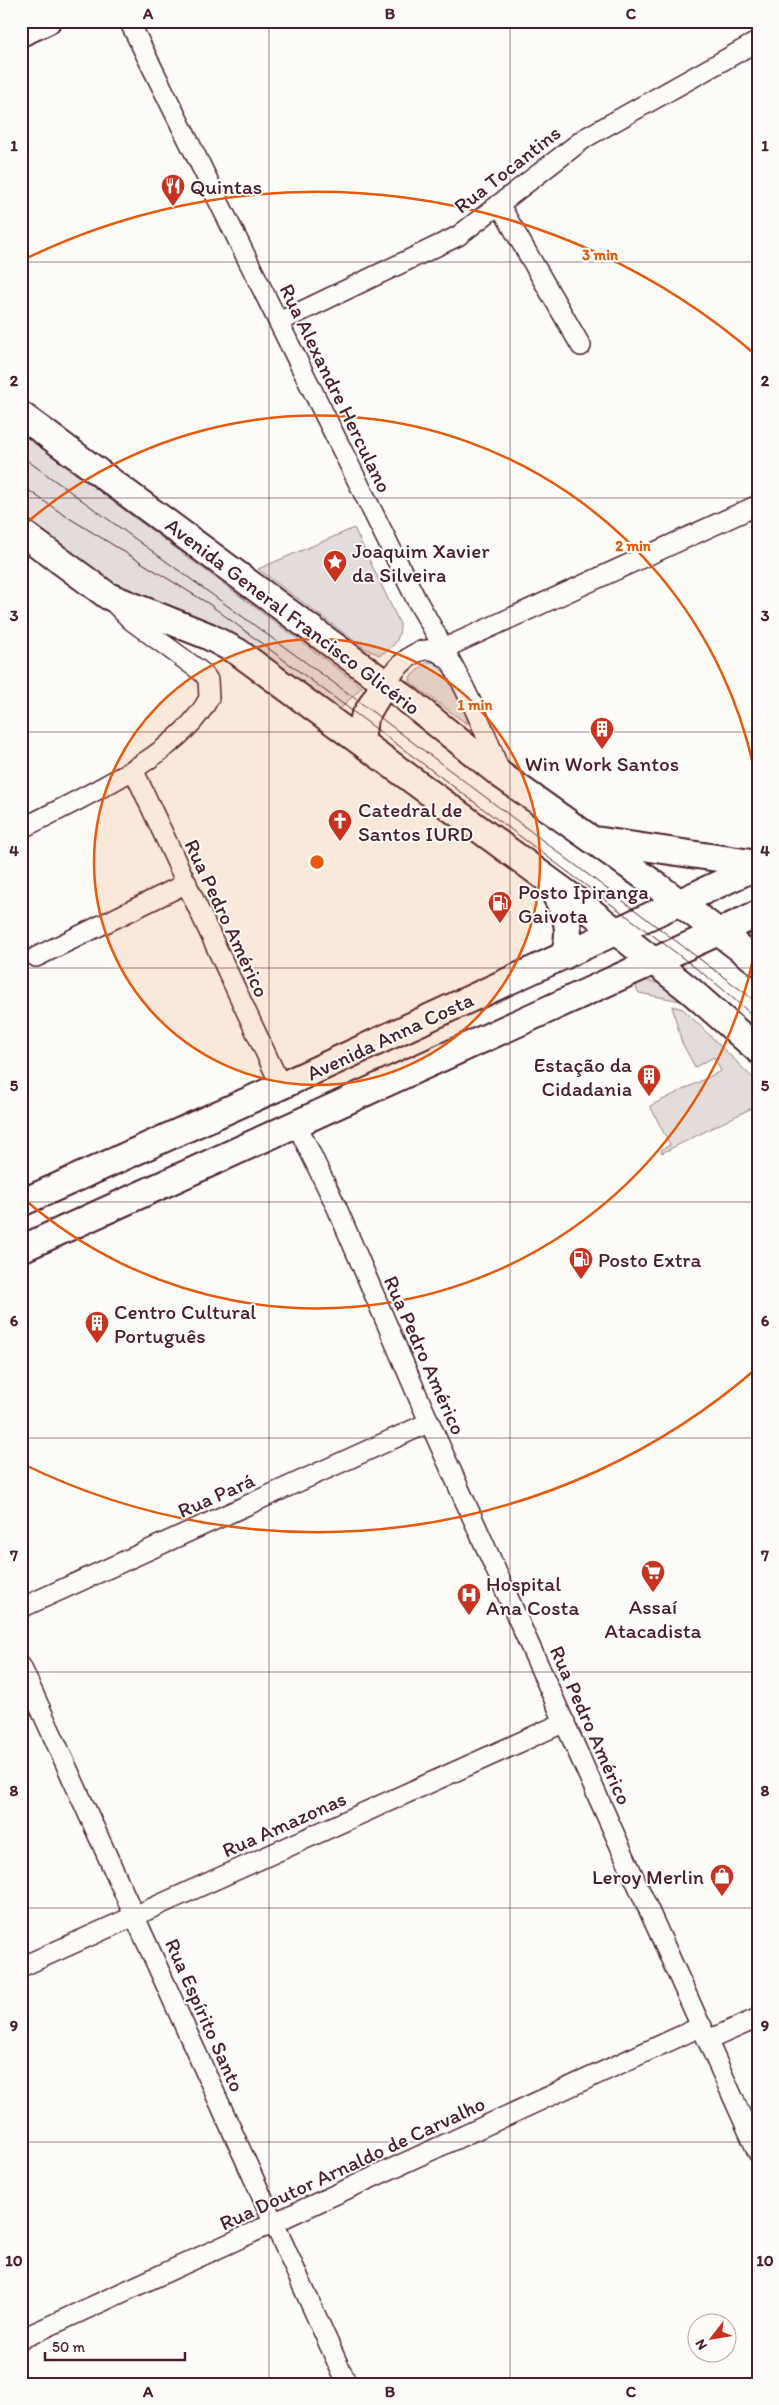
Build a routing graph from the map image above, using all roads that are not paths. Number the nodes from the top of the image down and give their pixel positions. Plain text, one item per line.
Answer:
1 (47, 21) edge
2 (129, 21) edge
3 (21, 33) edge
4 (758, 41) edge
5 (499, 204) junction
6 (279, 322) junction
7 (581, 346) dead end
8 (21, 415) edge
9 (758, 504) edge
10 (21, 532) edge
11 (108, 596) junction
12 (449, 656) junction
13 (384, 683) junction
14 (362, 742) junction
15 (133, 769) junction
16 (501, 774) junction
17 (21, 829) edge
18 (590, 840) junction
19 (758, 865) edge
20 (548, 880) junction
21 (187, 884) junction
22 (680, 903) junction
23 (758, 914) edge
24 (616, 932) junction
25 (719, 932) junction
26 (564, 956) junction
27 (36, 957) dead end
28 (653, 962) junction
29 (758, 962) edge
30 (359, 1050) junction
31 (758, 1050) edge
32 (281, 1086) junction
33 (296, 1123) junction
34 (21, 1203) edge
35 (21, 1249) edge
36 (430, 1422) junction
37 (21, 1608) edge
38 (21, 1666) edge
39 (565, 1722) junction
40 (136, 1915) junction
41 (21, 1967) edge
42 (758, 2018) edge
43 (705, 2033) junction
44 (758, 2153) edge
45 (275, 2224) junction
46 (21, 2339) edge
47 (347, 2384) edge

1 - 3 main road
2 - 6 street, Rua Alexandre Herculano
4 - 5 street, Rua Tocantins
5 - 6 street, Rua Tocantins
5 - 7 street
6 - 12 street, Rua Alexandre Herculano
8 - 13 main road, Avenida General Francisco Glicério
9 - 12 street
10 - 11 main road
11 - 14 main road
11 - 15 street
12 - 13 street
12 - 16 street, Rua Alexandre Herculano
13 - 14 main road
13 - 16 main road, Avenida General Francisco Glicério
14 - 20 main road
15 - 17 street
15 - 21 street, Rua Pedro Américo
16 - 18 main road, Avenida General Francisco Glicério
18 - 19 main road
18 - 22 main road, Avenida General Francisco Glicério
19 - 22 main road, Avenida Anna Costa
20 - 24 main road
20 - 26 main road
21 - 27 street
21 - 32 street, Rua Pedro Américo
22 - 24 main road, Avenida Anna Costa
22 - 25 main road, Avenida General Francisco Glicério
23 - 25 main road, Avenida Anna Costa
24 - 26 main road, Avenida Anna Costa
24 - 28 main road
25 - 28 main road, Avenida Anna Costa
25 - 29 main road, Avenida General Francisco Glicério
26 - 30 main road, Avenida Anna Costa
28 - 31 main road
28 - 33 main road, Avenida Anna Costa
30 - 32 main road, Avenida Anna Costa
30 - 33 main road
32 - 34 main road, Avenida Anna Costa
33 - 35 main road, Avenida Anna Costa
33 - 36 street, Rua Pedro Américo
36 - 37 street, Rua Pará
36 - 39 street, Rua Pedro Américo
38 - 40 street, Rua Espírito Santo
39 - 40 street, Rua Amazonas
39 - 43 street, Rua Pedro Américo
40 - 41 street, Rua Amazonas
40 - 45 street, Rua Espírito Santo
42 - 43 street, Rua Doutor Arnaldo de Carvalho
43 - 44 street, Rua Pedro Américo
43 - 45 street, Rua Doutor Arnaldo de Carvalho
45 - 46 street, Rua Doutor Arnaldo de Carvalho
45 - 47 street, Rua Espírito Santo

